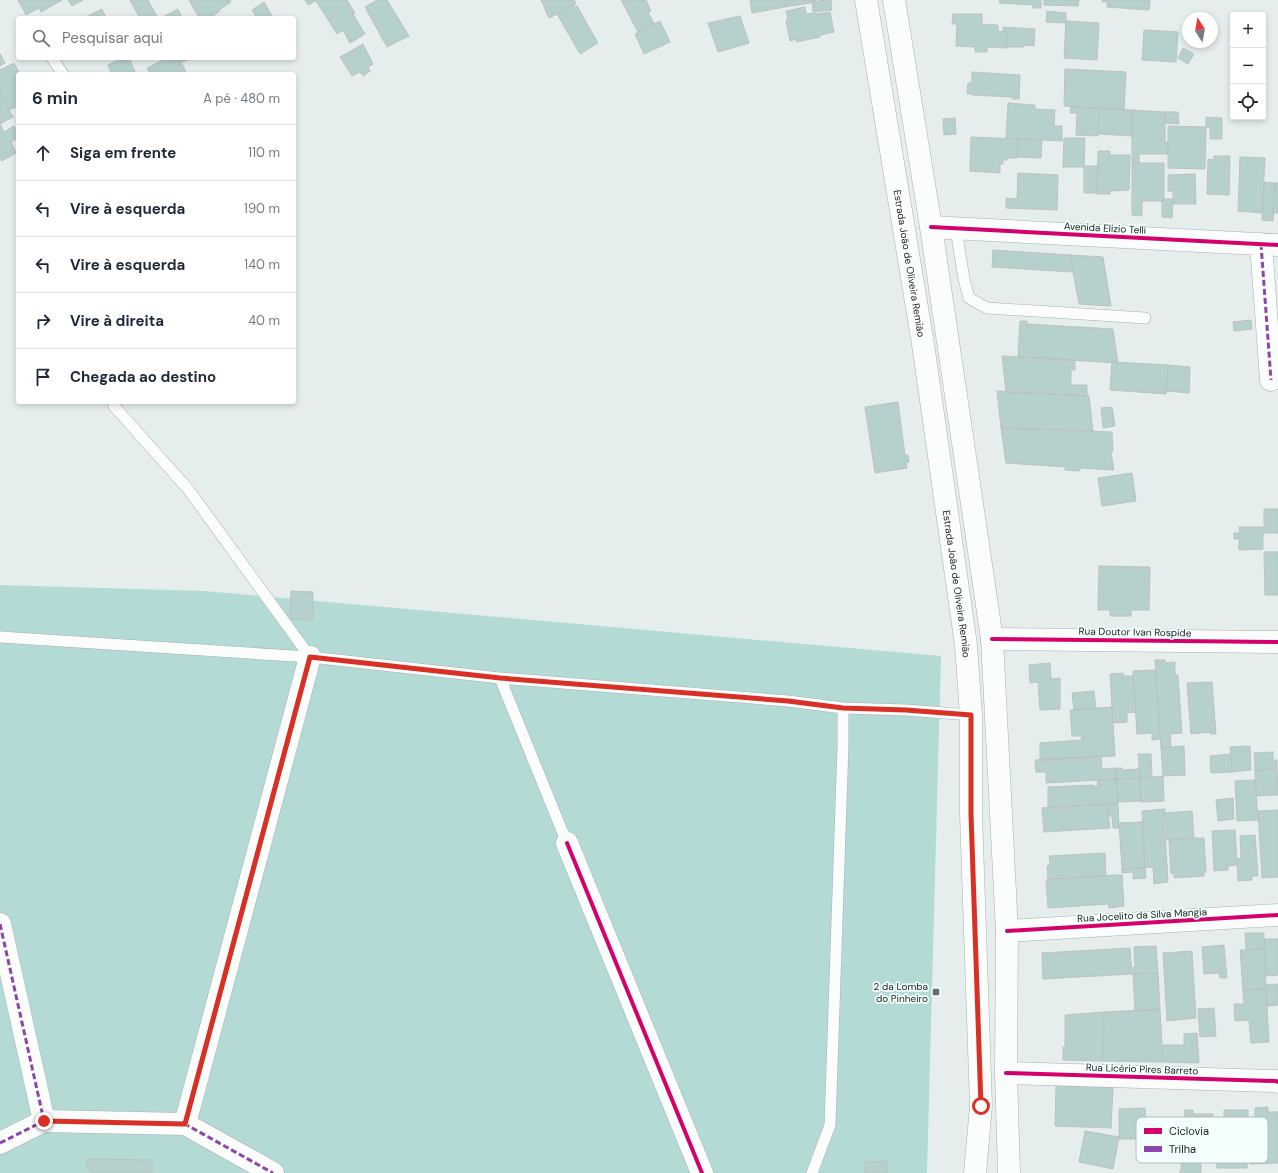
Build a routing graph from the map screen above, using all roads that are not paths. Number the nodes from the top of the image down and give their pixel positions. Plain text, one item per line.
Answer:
1 (866, 0) edge
2 (894, 0) edge
3 (53, 60) edge
4 (62, 72) edge
5 (931, 227) junction
6 (956, 228) junction
7 (1270, 244) edge
8 (1145, 318) dead end
9 (1271, 380) dead end
10 (114, 404) edge
11 (0, 637) edge
12 (992, 639) junction
13 (1278, 642) edge
14 (310, 657) junction
15 (500, 678) junction
16 (843, 708) junction
17 (971, 715) junction
18 (568, 843) joint
19 (1278, 915) edge
20 (0, 924) edge
21 (1007, 931) junction
22 (1006, 1073) junction
23 (1278, 1082) edge
24 (44, 1121) junction
25 (185, 1124) junction
26 (0, 1143) edge
27 (273, 1173) edge
28 (702, 1173) edge
29 (812, 1173) edge
30 (975, 1173) edge
31 (1009, 1173) edge

1 - 17 street, Estrada João de Oliveira Remião
2 - 5 street
3 - 4 lane
5 - 6 street, Avenida Elizio Telli
5 - 12 street
6 - 7 street, Avenida Elizio Telli
6 - 8 lane
7 - 9 street
10 - 14 lane
11 - 14 lane
12 - 13 street, Rua Doutor Ivan Rospide
12 - 21 street
14 - 15 lane
14 - 25 street
15 - 16 lane
15 - 18 lane
16 - 17 lane
16 - 29 lane
17 - 30 street, Estrada João de Oliveira Remião
18 - 28 street
19 - 21 street, Rua Jocelito da Silva Mangia
20 - 24 street
21 - 22 street
22 - 23 street, Rua Licério Pires Barreto
22 - 31 street
24 - 25 street
24 - 26 street
25 - 27 street

